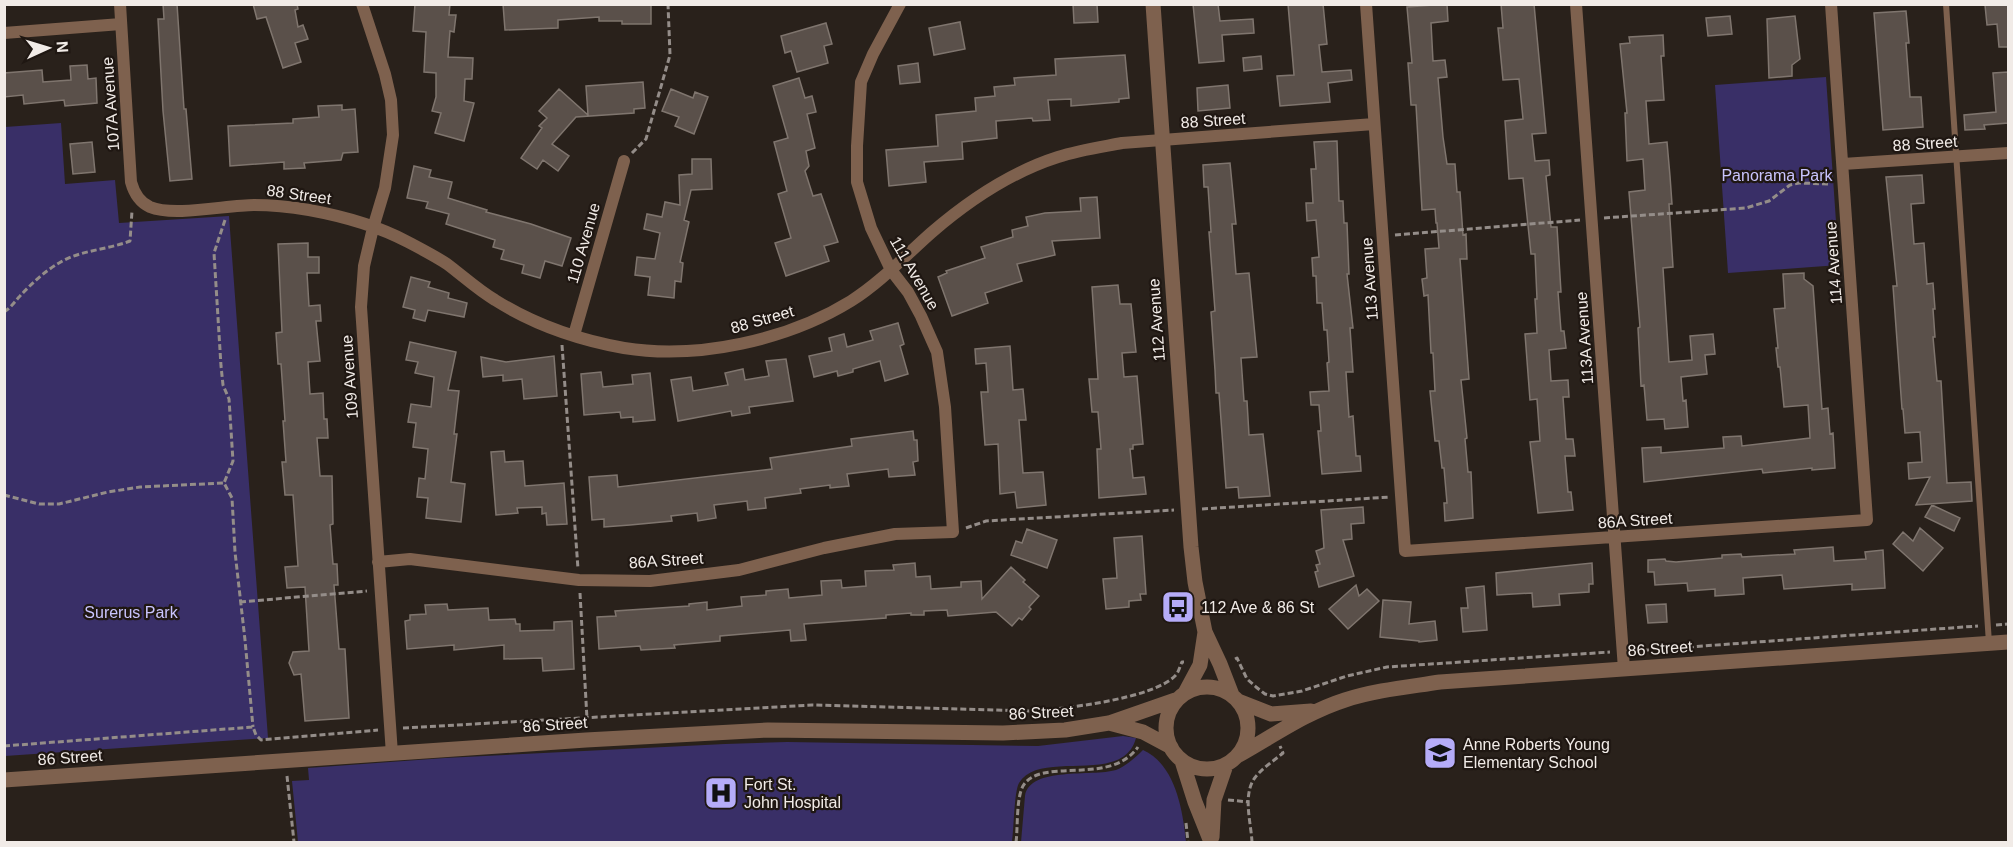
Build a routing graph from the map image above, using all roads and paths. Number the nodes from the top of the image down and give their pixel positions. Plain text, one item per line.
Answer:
1 (120, 4) edge
2 (362, 4) edge
3 (668, 4) edge
4 (900, 4) edge
5 (1153, 4) edge
6 (1366, 4) edge
7 (1576, 4) edge
8 (1831, 4) edge
9 (1946, 4) edge
10 (121, 24) junction
11 (4, 33) edge
12 (1374, 124) junction
13 (1162, 140) junction
14 (2008, 153) edge
15 (1956, 158) junction
16 (624, 161) joint
17 (1843, 164) junction
18 (1844, 185) junction
19 (140, 200) junction
20 (225, 206) junction
21 (1604, 218) dead end
22 (1580, 220) dead end
23 (373, 228) junction
24 (1382, 236) junction
25 (891, 270) junction
26 (4, 312) edge
27 (561, 331) junction
28 (574, 335) junction
29 (224, 483) junction
30 (4, 495) edge
31 (1402, 496) junction
32 (1201, 509) dead end
33 (1173, 510) dead end
34 (1867, 520) joint
35 (953, 532) junction
36 (1614, 538) junction
37 (1405, 551) joint
38 (378, 562) junction
39 (579, 580) junction
40 (380, 589) junction
41 (240, 602) junction
42 (2008, 624) edge
43 (1988, 626) junction
44 (1205, 632) junction
45 (2008, 642) edge
46 (1989, 644) junction
47 (1638, 651) dead end
48 (1604, 653) dead end
49 (1229, 661) dead end
50 (1190, 663) dead end
51 (1624, 669) junction
52 (1180, 697) junction
53 (1235, 698) junction
54 (1317, 711) junction
55 (587, 719) junction
56 (1109, 723) junction
57 (253, 727) junction
58 (390, 729) junction
59 (1278, 741) dead end
60 (4, 746) edge
61 (1139, 746) dead end
62 (1171, 747) junction
63 (392, 754) junction
64 (1232, 760) junction
65 (286, 761) junction
66 (1182, 761) junction
67 (4, 780) edge
68 (1222, 800) dead end
69 (1249, 802) junction
70 (1185, 816) dead end
71 (294, 843) edge
72 (1017, 843) edge
73 (1188, 843) edge
74 (1212, 843) edge
75 (1252, 843) edge

1 - 10 street, 107A Avenue
2 - 23 street, 109 Avenue
3 - 16 path
4 - 25 street, 111 Avenue
5 - 13 street, 112 Avenue
6 - 12 street, 113 Avenue
7 - 36 street, 113A Avenue
8 - 17 street, 114 Avenue
9 - 15 lane
10 - 11 street
10 - 19 street, 107A Avenue
12 - 13 street, 88 Street
12 - 24 street, 113 Avenue
13 - 25 street, 88 Street
13 - 44 street, 112 Avenue
14 - 15 street, 88 Street
15 - 17 street, 88 Street
15 - 43 lane
16 - 28 street, 110 Avenue
17 - 18 street, 114 Avenue
18 - 21 path
18 - 34 street, 114 Avenue
19 - 20 street, 88 Street
19 - 26 path
20 - 23 street, 88 Street
20 - 29 path
22 - 24 path
23 - 27 street, 88 Street
23 - 38 street, 109 Avenue
24 - 31 street, 113 Avenue
25 - 28 street, 88 Street
25 - 35 street, 111 Avenue
27 - 28 street, 88 Street
27 - 39 path
29 - 30 path
29 - 41 path
31 - 32 path
31 - 37 street, 113 Avenue
33 - 35 path
34 - 36 street, 86A Street
35 - 39 street, 86A Street
36 - 37 street, 86A Street
36 - 51 street, 113A Avenue
38 - 39 street, 86A Street
38 - 40 street, 109 Avenue
39 - 55 path
40 - 41 path
40 - 58 street, 109 Avenue
41 - 57 path
42 - 43 path
43 - 46 lane
43 - 47 path
44 - 52 street, 112 Avenue
44 - 53 street, 112 Avenue
45 - 46 street, 86 Street
46 - 51 street, 86 Street
48 - 49 path
50 - 55 path
51 - 54 street, 86 Street
52 - 53 street
52 - 56 street, 86 Street
52 - 62 street
53 - 54 street, 86 Street
53 - 64 street
54 - 64 street, 86 Street
55 - 58 path
56 - 62 street, 86 Street
56 - 63 street, 86 Street
57 - 58 path
57 - 60 path
58 - 63 street, 109 Avenue
59 - 69 path
61 - 72 path
62 - 66 street
63 - 65 street, 86 Street
64 - 66 street
64 - 74 street
65 - 67 street, 86 Street
65 - 71 path
66 - 74 street
68 - 69 path
69 - 75 path
70 - 73 path

